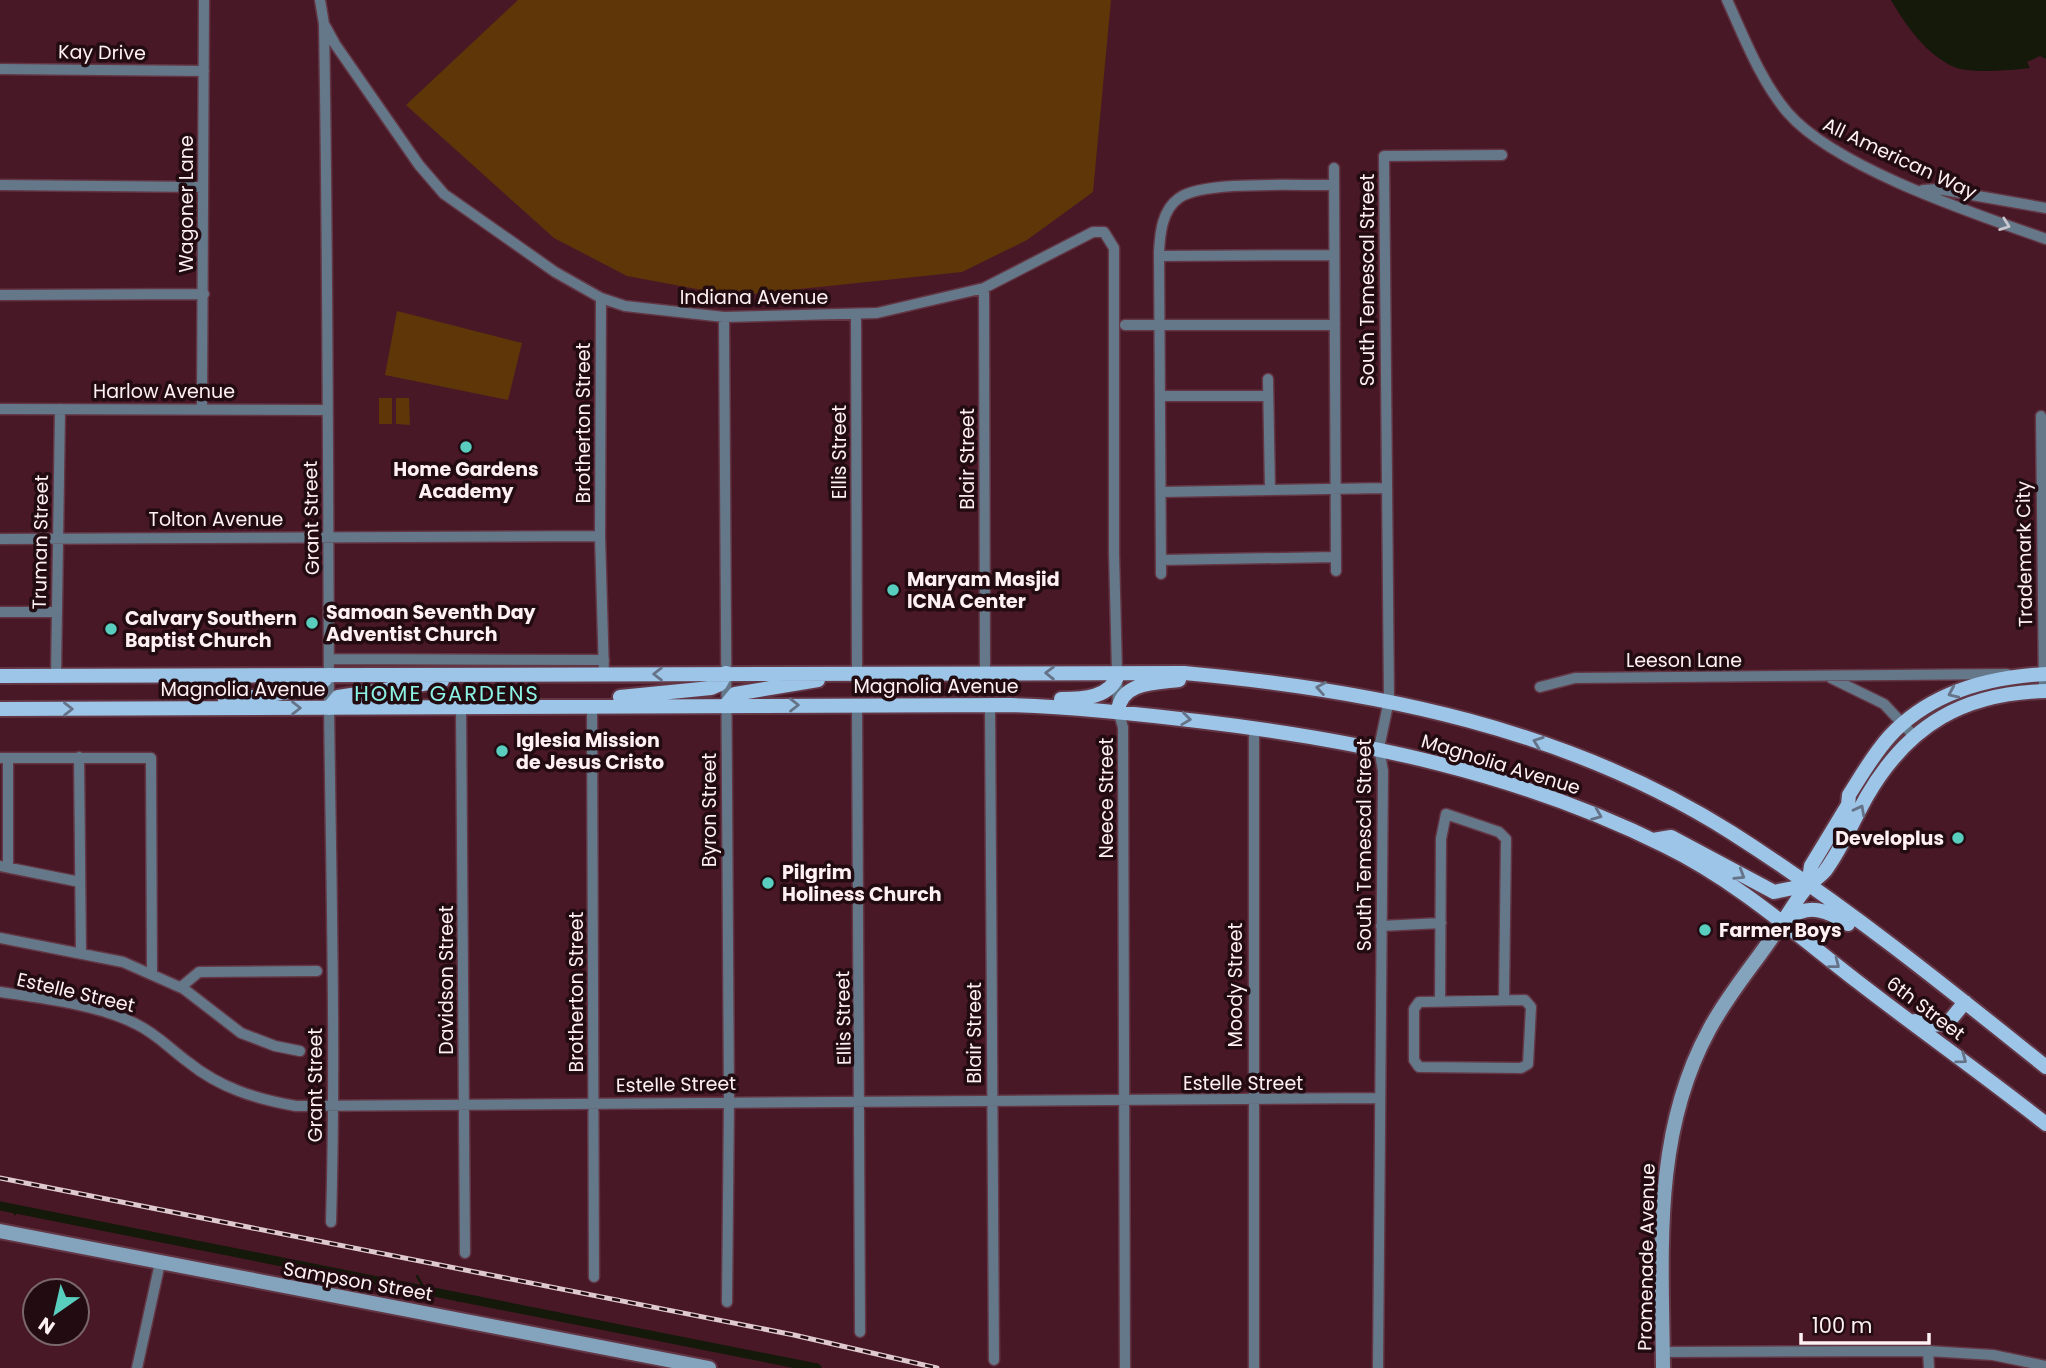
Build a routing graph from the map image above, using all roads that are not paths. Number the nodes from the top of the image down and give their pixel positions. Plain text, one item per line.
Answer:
1 (204, 0) edge
2 (320, 0) edge
3 (1727, 0) edge
4 (324, 24) junction
5 (0, 69) edge
6 (204, 71) junction
7 (1502, 155) dead end
8 (1334, 168) dead end
9 (0, 184) edge
10 (1334, 185) junction
11 (201, 187) junction
12 (1919, 190) junction
13 (2046, 208) edge
14 (1104, 232) joint
15 (2046, 239) edge
16 (1334, 255) junction
17 (1159, 256) junction
18 (984, 288) junction
19 (204, 294) junction
20 (0, 295) edge
21 (601, 298) junction
22 (856, 315) junction
23 (724, 317) junction
24 (1335, 325) junction
25 (1125, 326) dead end
26 (1159, 327) junction
27 (1268, 379) dead end
28 (1160, 396) junction
29 (1268, 396) junction
30 (202, 408) junction
31 (0, 409) edge
32 (61, 409) junction
33 (327, 410) junction
34 (2041, 416) dead end
35 (1387, 488) junction
36 (1336, 489) junction
37 (1270, 490) junction
38 (1161, 492) junction
39 (330, 536) junction
40 (600, 536) junction
41 (0, 538) edge
42 (57, 538) junction
43 (1336, 557) junction
44 (1161, 560) junction
45 (1336, 571) dead end
46 (1161, 574) dead end
47 (0, 612) edge
48 (56, 612) junction
49 (329, 659) junction
50 (604, 667) junction
51 (985, 672) junction
52 (726, 673) junction
53 (857, 673) junction
54 (329, 674) junction
55 (489, 674) junction
56 (1118, 674) junction
57 (2045, 674) edge
58 (0, 676) edge
59 (56, 676) junction
60 (1215, 676) junction
61 (1830, 677) junction
62 (1540, 687) dead end
63 (2045, 691) edge
64 (1389, 700) junction
65 (592, 705) junction
66 (726, 705) junction
67 (857, 705) junction
68 (990, 705) junction
69 (1011, 705) junction
70 (461, 706) junction
71 (329, 708) junction
72 (0, 709) edge
73 (165, 709) junction
74 (1118, 711) junction
75 (1904, 724) junction
76 (1254, 728) junction
77 (1914, 736) junction
78 (1379, 748) junction
79 (79, 757) junction
80 (4, 758) edge
81 (1849, 795) junction
82 (1733, 834) junction
83 (1653, 840) junction
84 (4, 867) edge
85 (80, 882) junction
86 (1808, 885) junction
87 (1441, 923) junction
88 (1781, 924) junction
89 (1381, 926) junction
90 (0, 938) edge
91 (80, 954) junction
92 (1921, 968) junction
93 (317, 971) dead end
94 (152, 974) junction
95 (181, 987) junction
96 (0, 992) edge
97 (1504, 1000) junction
98 (1440, 1001) junction
99 (1965, 1002) junction
100 (1907, 1018) junction
101 (300, 1051) dead end
102 (2046, 1067) edge
103 (1380, 1098) junction
104 (992, 1100) junction
105 (1125, 1100) junction
106 (729, 1101) junction
107 (861, 1101) junction
108 (1253, 1101) junction
109 (594, 1103) junction
110 (464, 1104) junction
111 (332, 1107) junction
112 (2046, 1124) edge
113 (331, 1222) dead end
114 (0, 1231) edge
115 (465, 1253) dead end
116 (160, 1263) junction
117 (594, 1278) dead end
118 (727, 1302) dead end
119 (860, 1332) dead end
120 (1928, 1351) junction
121 (1662, 1352) junction
122 (994, 1360) dead end
123 (2046, 1366) edge
124 (138, 1368) edge
125 (709, 1368) edge
126 (1125, 1368) edge
127 (1254, 1368) edge
128 (1378, 1368) edge
129 (1663, 1368) edge
130 (1928, 1368) edge

1 - 6 street, Wagoner Lane
2 - 4 street, Indiana Avenue
3 - 12 street, All American Way
4 - 21 street, Indiana Avenue
4 - 33 street, Grant Street
5 - 6 street, Kay Drive
6 - 11 street, Wagoner Lane
7 - 35 street, South Temescal Street
8 - 10 street
9 - 11 street
10 - 16 street
10 - 17 street
11 - 19 street, Wagoner Lane
12 - 13 street
12 -> 15 street, All American Way
14 - 18 street, Indiana Avenue
14 - 56 street, Neece Street
16 - 17 street
16 - 24 street
17 - 26 street
18 - 22 street, Indiana Avenue
18 - 51 street, Blair Street
19 - 20 street
19 - 30 street, Wagoner Lane
21 - 23 street, Indiana Avenue
21 - 40 street, Brotherton Street
22 - 23 street, Indiana Avenue
22 - 53 street, Ellis Street
23 - 52 street, Byron Street
24 - 26 street
24 - 36 street
25 - 26 street
26 - 28 street
27 - 29 street
28 - 29 street
28 - 38 street
29 - 37 street
30 - 32 street, Harlow Avenue
30 - 33 street, Harlow Avenue
31 - 32 street, Harlow Avenue
32 - 42 street, Truman Street
33 - 39 street, Grant Street
34 - 57 street, Trademark City
35 - 36 street
35 - 64 street, South Temescal Street
36 - 37 street
36 - 43 street
37 - 38 street
38 - 44 street
39 - 40 street, Tolton Avenue
39 - 42 street, Tolton Avenue
39 - 49 street, Grant Street
40 - 50 street, Brotherton Street
41 - 42 street, Tolton Avenue
42 - 48 street, Truman Street
43 - 44 street
43 - 45 street
44 - 46 street
47 - 48 street
48 - 59 street, Truman Street
49 - 50 street, Magnolia Avenue
49 - 54 street, Grant Street
52 -> 50 main road, Magnolia Avenue
50 - 55 main road, Magnolia Avenue
51 - 53 main road, Magnolia Avenue
56 -> 51 main road, Magnolia Avenue
52 - 53 main road, Magnolia Avenue
52 - 65 main road
52 - 66 street, Byron Street
53 - 66 main road
54 - 55 main road, Magnolia Avenue
54 - 59 main road, Magnolia Avenue
54 - 71 street, Grant Street
54 - 73 main road
55 - 71 main road
56 - 60 main road, Magnolia Avenue
56 - 69 main road
56 - 74 street, Neece Street
57 - 61 street, Leeson Lane
57 - 63 street, Trademark City
57 -> 75 main road
58 - 59 main road, Magnolia Avenue
64 -> 60 main road, Magnolia Avenue
60 - 74 main road
61 - 62 street, Leeson Lane
61 - 75 street, Leeson Lane
63 - 77 main road
64 - 78 street, South Temescal Street
82 -> 64 main road, Magnolia Avenue
65 - 66 main road, Magnolia Avenue
65 - 70 main road, Magnolia Avenue
65 - 109 street, Brotherton Street
66 -> 67 main road, Magnolia Avenue
66 - 106 street, Byron Street
67 - 68 main road, Magnolia Avenue
67 - 107 street, Ellis Street
68 - 69 main road, Magnolia Avenue
68 - 104 street, Blair Street
69 - 74 main road, Magnolia Avenue
70 - 71 main road, Magnolia Avenue
70 - 110 street, Davidson Street
73 -> 71 main road, Magnolia Avenue
71 - 111 street, Grant Street
72 -> 73 main road, Magnolia Avenue
74 -> 76 main road, Magnolia Avenue
74 - 105 street, Neece Street
75 - 77 street, Leeson Lane
75 - 81 main road
76 - 78 main road, Magnolia Avenue
76 - 108 street, Moody Street
86 -> 77 main road
78 -> 83 main road, Magnolia Avenue
78 - 89 street, South Temescal Street
79 - 80 street
79 - 85 street
79 - 94 street
80 - 84 street
81 - 82 main road
81 - 86 main road
82 - 86 main road, Magnolia Avenue
83 -> 86 main road
83 - 88 main road, Magnolia Avenue
84 - 85 street
85 - 91 street
86 - 88 main road
86 - 92 main road, 6th Street
87 - 89 street
87 - 97 street
87 - 98 street
88 - 92 main road
88 -> 100 main road, 6th Street
88 - 121 street, Promenade Avenue
89 - 103 street, South Temescal Street
90 - 91 street
91 - 94 street
92 - 99 main road, 6th Street
93 - 95 street
94 - 95 street
95 - 101 street
96 - 111 street, Estelle Street
97 - 98 street
97 - 98 street
99 - 100 main road
99 - 102 main road, 6th Street
100 -> 112 main road, 6th Street
103 - 108 street, Estelle Street
103 - 128 street, South Temescal Street
104 - 105 street, Estelle Street
104 - 107 street, Estelle Street
104 - 122 street, Blair Street
105 - 108 street, Estelle Street
105 - 126 street, Neece Street
106 - 107 street, Estelle Street
106 - 109 street, Estelle Street
106 - 118 street, Byron Street
107 - 119 street, Ellis Street
108 - 127 street, Moody Street
109 - 110 street, Estelle Street
109 - 117 street, Brotherton Street
110 - 111 street, Estelle Street
110 - 115 street, Davidson Street
111 - 113 street, Grant Street
114 - 116 street, Sampson Street
116 - 124 street
116 - 125 street, Sampson Street
120 - 121 street
120 - 123 street
120 - 130 street
121 - 129 street, Promenade Avenue

